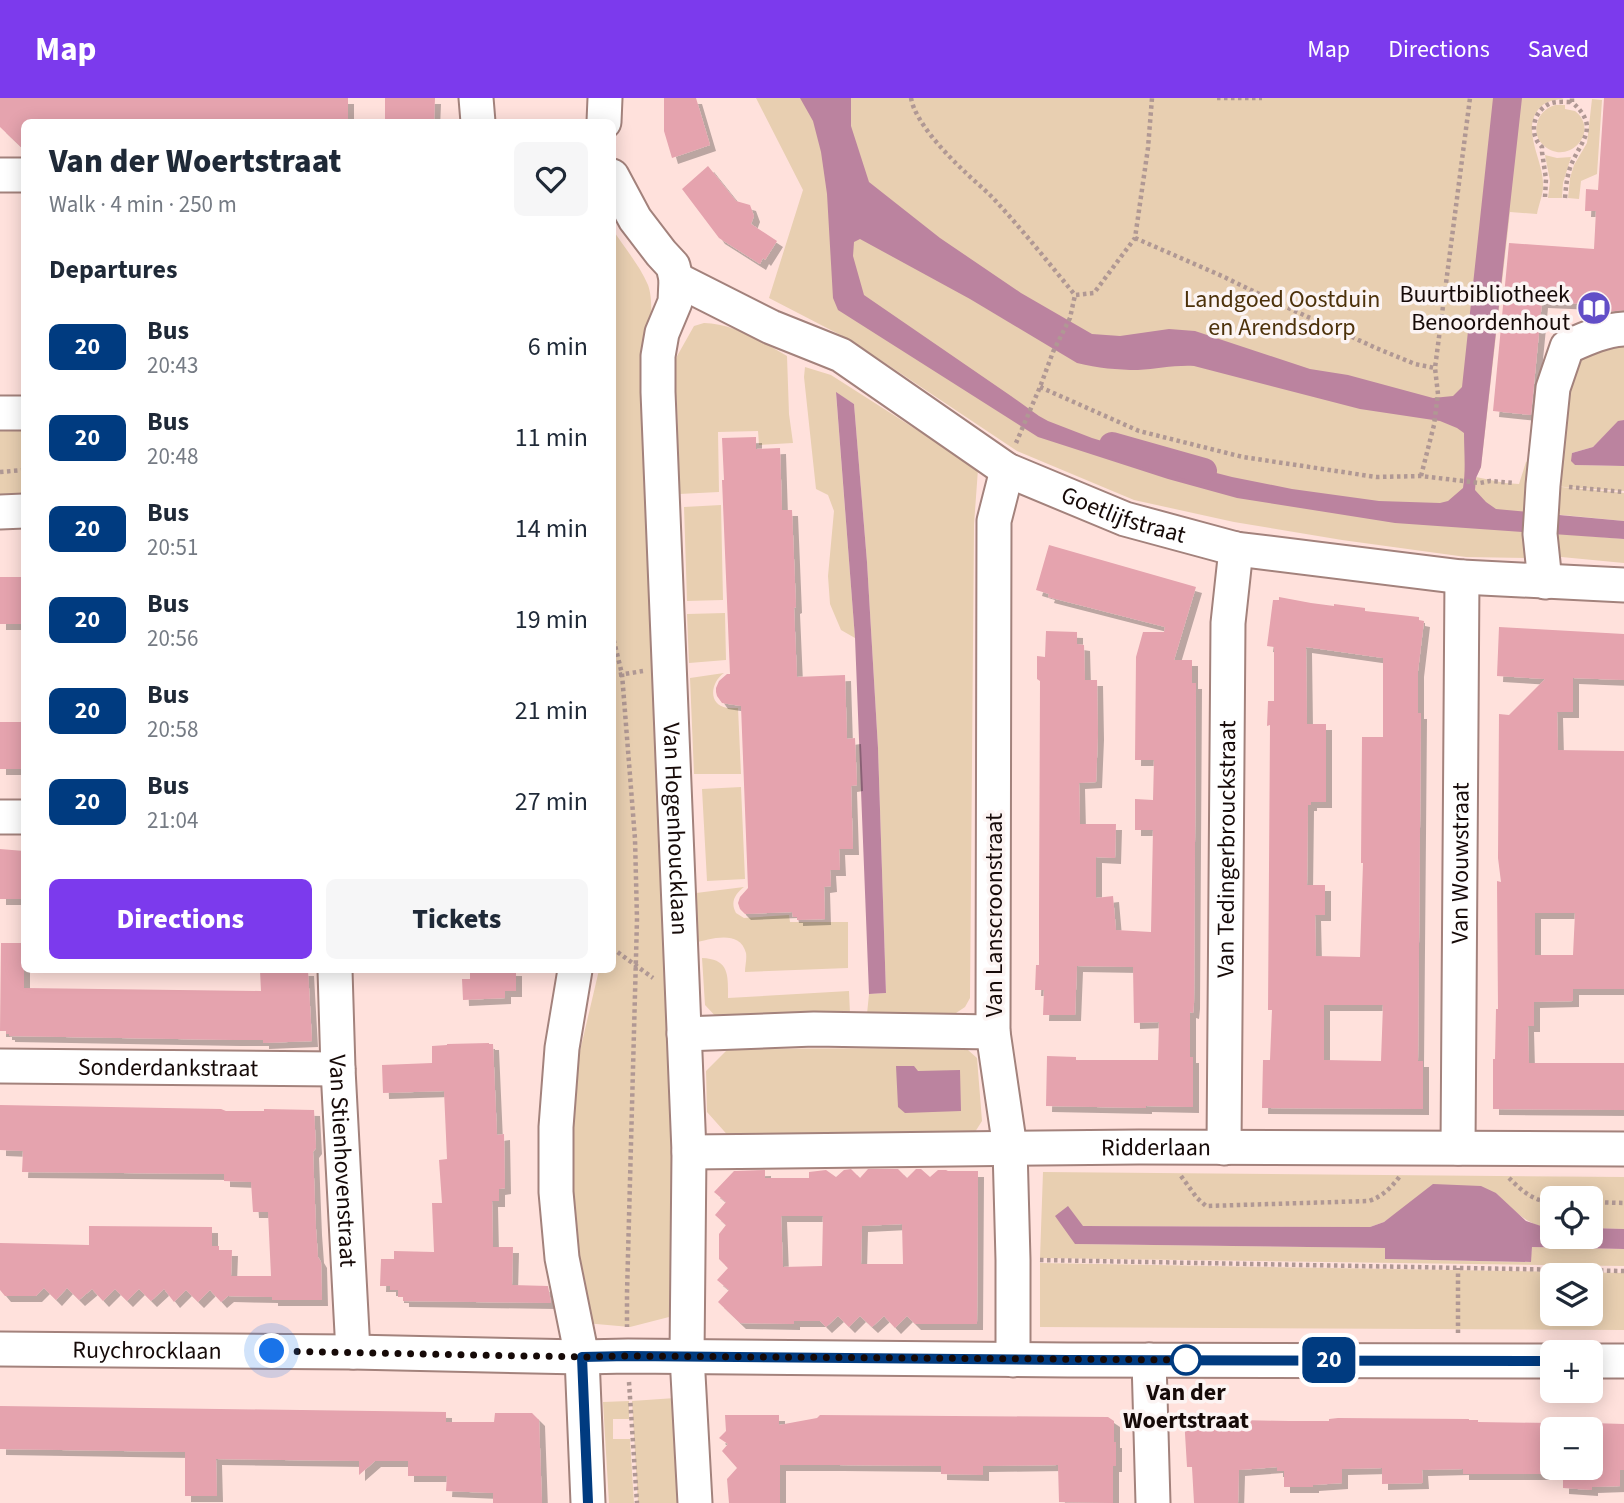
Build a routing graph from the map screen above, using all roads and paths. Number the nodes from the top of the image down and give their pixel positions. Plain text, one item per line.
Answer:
1 (476, 98) edge
2 (605, 98) edge
3 (911, 98) edge
4 (1152, 98) edge
5 (1217, 98) edge
6 (1262, 98) edge
7 (1470, 98) edge
8 (1572, 100) edge
9 (478, 119) edge
10 (604, 119) edge
11 (0, 174) edge
12 (21, 175) edge
13 (616, 183) edge
14 (1545, 197) dead end
15 (1565, 198) dead end
16 (1135, 238) junction
17 (676, 279) junction
18 (1076, 295) junction
19 (1624, 329) edge
20 (1435, 368) junction
21 (1041, 387) junction
22 (0, 413) edge
23 (21, 413) edge
24 (1021, 430) dead end
25 (21, 470) edge
26 (1007, 470) junction
27 (0, 472) edge
28 (1421, 476) junction
29 (1490, 481) dead end
30 (1624, 492) edge
31 (1541, 510) junction
32 (21, 511) edge
33 (0, 512) edge
34 (1236, 549) junction
35 (1462, 577) junction
36 (1545, 582) junction
37 (1624, 585) edge
38 (616, 649) edge
39 (0, 817) edge
40 (21, 817) edge
41 (616, 951) edge
42 (636, 965) junction
43 (335, 973) edge
44 (574, 973) edge
45 (682, 999) junction
46 (993, 1032) junction
47 (684, 1034) junction
48 (0, 1066) edge
49 (338, 1069) junction
50 (1010, 1148) junction
51 (1224, 1148) junction
52 (1458, 1148) junction
53 (1624, 1149) edge
54 (689, 1152) junction
55 (1407, 1168) dead end
56 (1178, 1171) dead end
57 (1603, 1202) edge
58 (1624, 1203) edge
59 (1013, 1260) junction
60 (1458, 1268) junction
61 (1624, 1271) edge
62 (0, 1349) edge
63 (353, 1352) junction
64 (628, 1356) junction
65 (687, 1356) junction
66 (582, 1357) junction
67 (1013, 1360) junction
68 (1149, 1360) junction
69 (1457, 1360) junction
70 (1540, 1361) edge
71 (1603, 1361) edge
72 (1624, 1361) edge
73 (588, 1503) edge
74 (637, 1503) edge
75 (695, 1503) edge
76 (1153, 1503) edge

1 - 9 street
2 - 10 street
3 - 18 path
4 - 16 path
5 - 6 path
7 - 20 path
8 - 14 path
8 - 15 path
11 - 12 street
13 - 17 street
16 - 18 path
16 - 20 path
17 - 26 street, Goetlijfstraat
17 - 45 street, Van Hogenhoucklaan
18 - 21 path
19 - 31 street
20 - 28 path
21 - 24 path
21 - 28 path
22 - 23 street
25 - 27 path
26 - 34 street, Goetlijfstraat
26 - 46 street, Van Lanscroonstraat
28 - 29 path
30 - 31 path
31 - 36 street
32 - 33 street
34 - 35 street, Goetlijfstraat
34 - 51 street, Van Tedingerbrouckstraat
35 - 36 street, Goetlijfstraat
35 - 52 street, Van Wouwstraat
36 - 37 street, Goetlijfstraat
38 - 42 path
39 - 40 street
41 - 42 path
42 - 45 path
42 - 64 path
43 - 49 street, Van Stienhovenstraat
44 - 66 street
45 - 47 street, Van Hogenhoucklaan
46 - 47 street
46 - 50 street, Van Lanscroonstraat
47 - 54 street, Van Hogenhoucklaan
48 - 49 street, Sonderdankstraat
49 - 63 street, Van Stienhovenstraat
50 - 51 street, Ridderlaan
50 - 54 street, Ridderlaan
50 - 59 street, Van Lanscroonstraat
51 - 52 street, Ridderlaan
52 - 53 street, Ridderlaan
54 - 65 street, Van Hogenhoucklaan
55 - 56 path
57 - 58 path
59 - 60 path
59 - 67 street, Van Lanscroonstraat
60 - 61 path
60 - 69 path
62 - 63 street, Ruychrocklaan
63 - 66 street, Ruychrocklaan
64 - 65 street, Ruychrocklaan
64 - 66 street, Ruychrocklaan
64 - 74 path
65 - 67 street, Ruychrocklaan
65 - 75 street, Van Hogenhoucklaan
66 - 73 street
67 - 68 street, Ruychrocklaan
68 - 69 street, Ruychrocklaan
68 - 76 street
69 - 70 street, Ruychrocklaan
71 - 72 street

